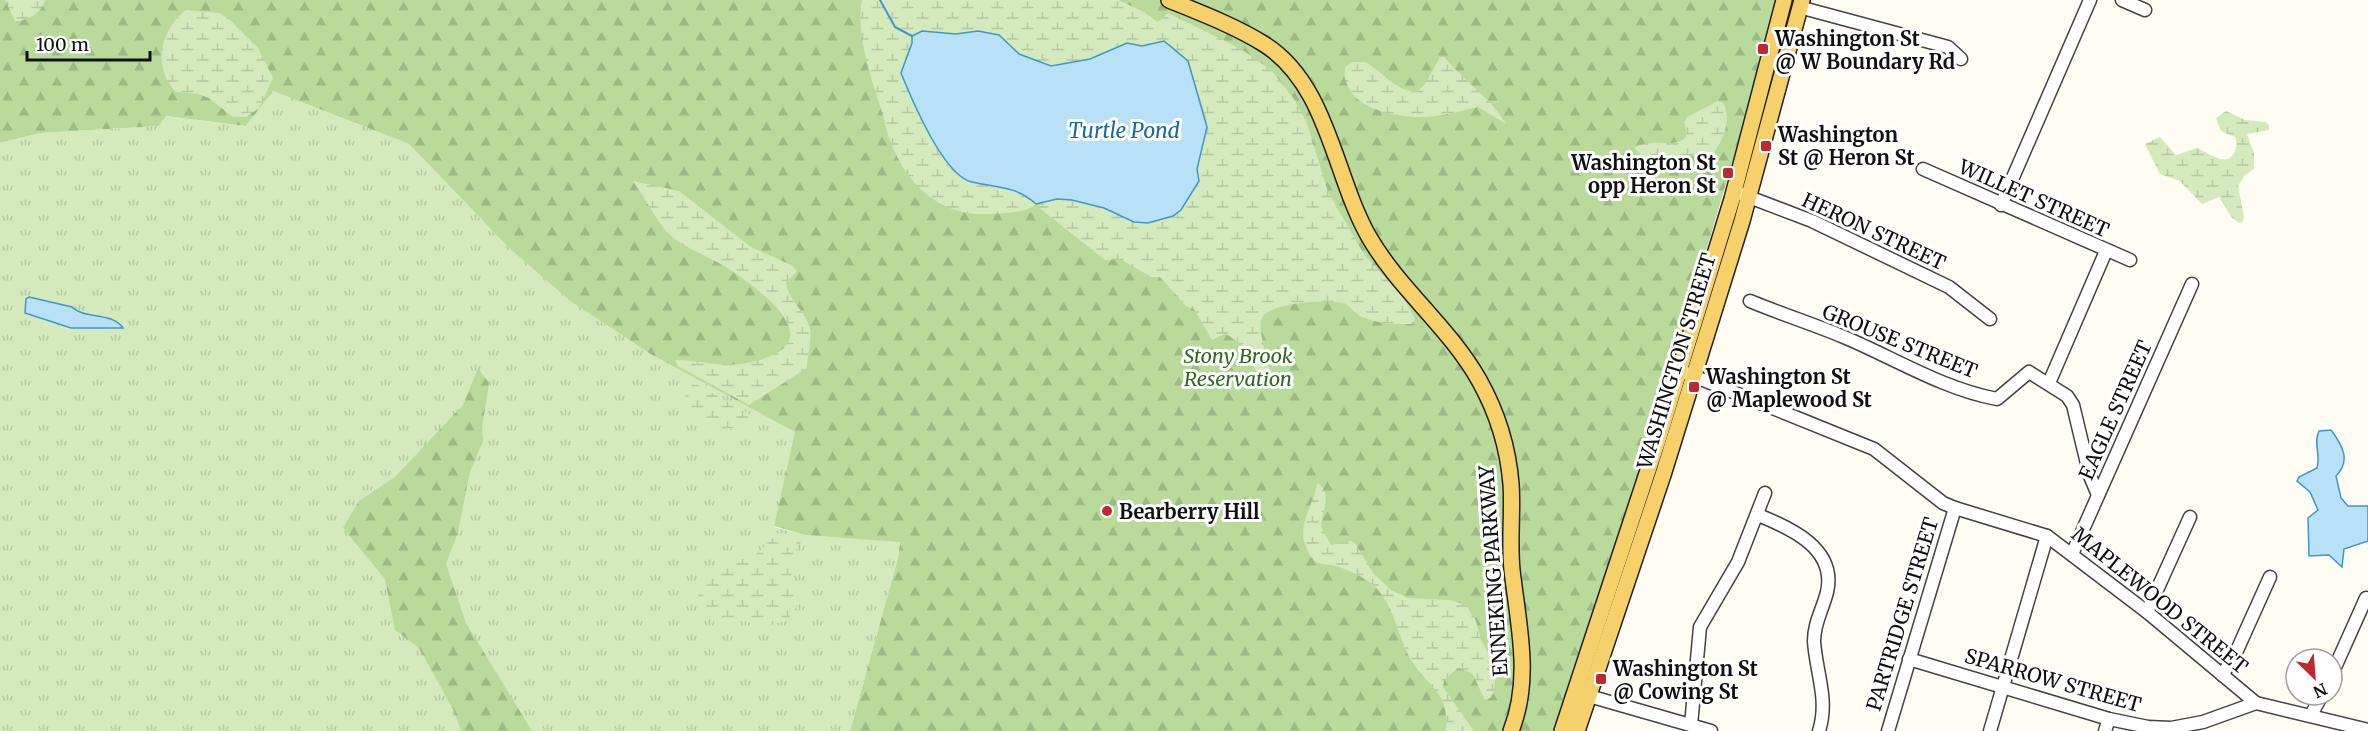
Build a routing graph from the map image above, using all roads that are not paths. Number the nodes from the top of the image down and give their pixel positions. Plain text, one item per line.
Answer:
1 (1169, 0) edge
2 (1784, 0) edge
3 (2090, 0) edge
4 (2122, 0) edge
5 (1800, 4) edge
6 (2145, 10) dead end
7 (1961, 59) dead end
8 (1923, 169) dead end
9 (1734, 191) junction
10 (1749, 197) junction
11 (2001, 205) junction
12 (2106, 251) junction
13 (2130, 260) dead end
14 (2192, 285) dead end
15 (1750, 301) dead end
16 (1990, 319) dead end
17 (1686, 373) junction
18 (2049, 383) junction
19 (1765, 493) dead end
20 (2098, 495) junction
21 (1954, 508) junction
22 (1758, 515) junction
23 (2190, 518) dead end
24 (2048, 536) junction
25 (2073, 552) junction
26 (2270, 577) dead end
27 (2366, 598) dead end
28 (2148, 612) junction
29 (2344, 647) edge
30 (1909, 659) junction
31 (2222, 675) junction
32 (2004, 686) junction
33 (1589, 696) junction
34 (2256, 703) junction
35 (2315, 707) edge
36 (2311, 715) junction
37 (1691, 725) junction
38 (2107, 725) edge
39 (2206, 727) edge
40 (2345, 727) edge
41 (2368, 730) edge
42 (1511, 731) edge
43 (1562, 731) edge
44 (1577, 731) edge
45 (1711, 731) edge
46 (1819, 731) edge
47 (1887, 731) edge
48 (1989, 731) edge

1 - 42 main road, ENNEKING PARKWAY
2 - 9 main road, WASHINGTON STREET
3 - 11 street
4 - 6 street
5 - 7 street
5 - 10 main road, WASHINGTON STREET
8 - 11 street, WILLET STREET
9 - 10 street, HERON STREET
9 - 17 main road, WASHINGTON STREET
10 - 16 street, HERON STREET
10 - 17 main road, WASHINGTON STREET
11 - 12 street, WILLET STREET
12 - 13 street, WILLET STREET
12 - 18 street
14 - 20 street, EAGLE STREET
15 - 18 street, GROUSE STREET
17 - 21 street, MAPLEWOOD STREET
17 - 33 main road, WASHINGTON STREET
17 - 43 main road, WASHINGTON STREET
18 - 20 street
19 - 22 street
20 - 25 street, EAGLE STREET
21 - 24 street, MAPLEWOOD STREET
21 - 30 street, PARTRIDGE STREET
22 - 37 street
22 - 46 street
23 - 28 street
24 - 25 street, MAPLEWOOD STREET
24 - 32 street
25 - 28 street, MAPLEWOOD STREET
26 - 31 street
27 - 29 street
28 - 31 street, MAPLEWOOD STREET
30 - 32 street, SPARROW STREET
30 - 47 street, PARTRIDGE STREET
31 - 34 street, MAPLEWOOD STREET
32 - 38 street, SPARROW STREET
32 - 48 street
33 - 37 street
33 - 44 main road, WASHINGTON STREET
34 - 36 street
34 - 39 street, SPARROW STREET
35 - 36 street
36 - 40 street
37 - 45 street
38 - 39 street, SPARROW STREET
40 - 41 street

